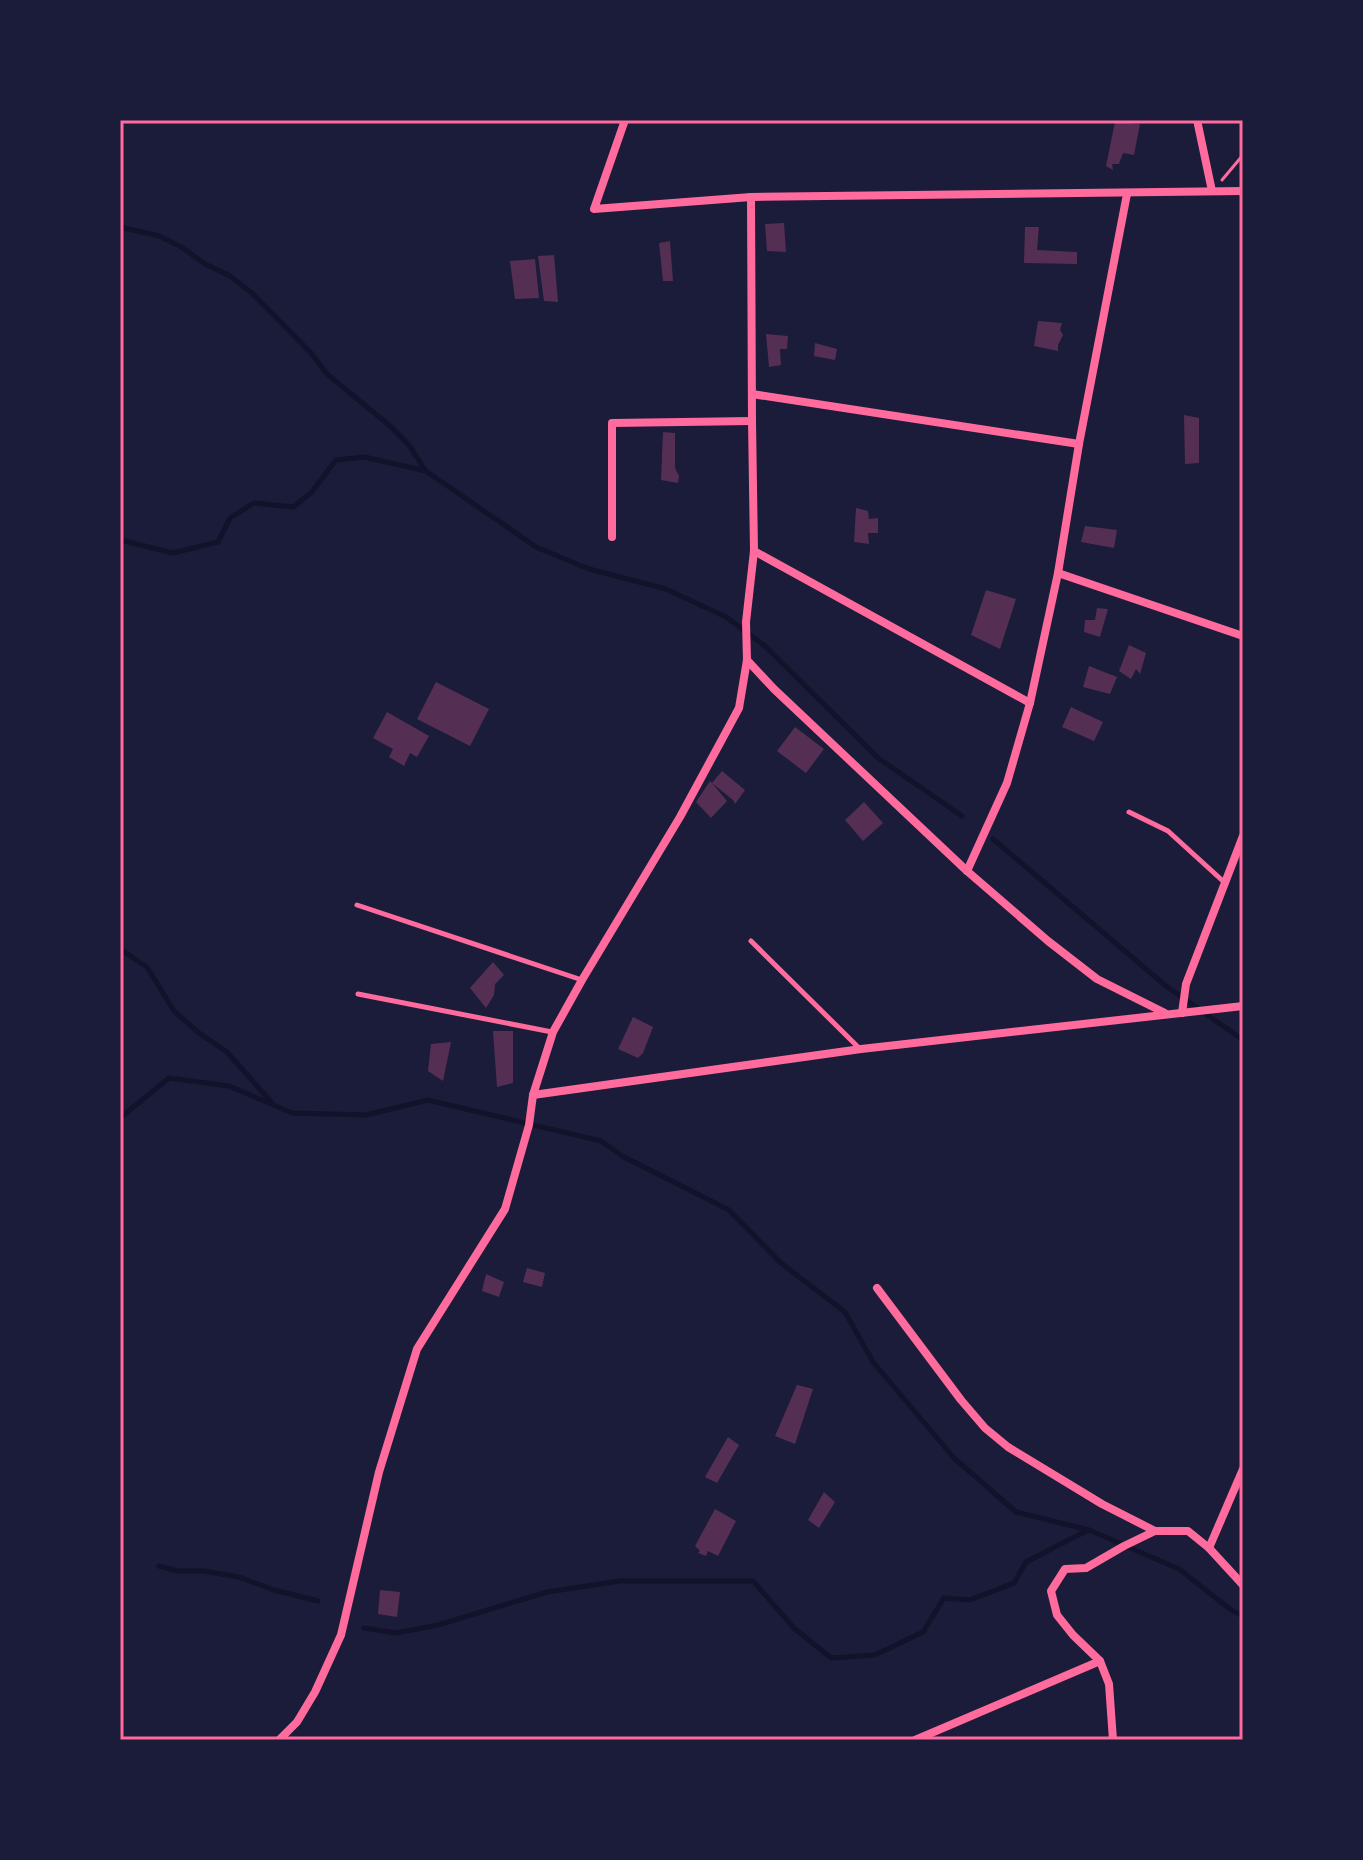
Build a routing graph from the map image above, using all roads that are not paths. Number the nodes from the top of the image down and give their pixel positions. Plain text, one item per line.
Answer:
1 (625, 120) edge
2 (1197, 120) edge
3 (1212, 191) junction
4 (1243, 191) edge
5 (1127, 194) junction
6 (751, 197) junction
7 (752, 394) junction
8 (752, 421) junction
9 (1079, 444) junction
10 (612, 537) dead end
11 (754, 551) junction
12 (1058, 573) junction
13 (1243, 636) edge
14 (747, 660) junction
15 (1030, 703) junction
16 (1129, 812) dead end
17 (1243, 836) edge
18 (967, 871) junction
19 (1224, 882) junction
20 (357, 905) dead end
21 (751, 941) dead end
22 (582, 980) junction
23 (358, 994) dead end
24 (1243, 1006) edge
25 (1182, 1013) junction
26 (1165, 1014) junction
27 (553, 1032) junction
28 (861, 1049) junction
29 (533, 1095) junction
30 (877, 1288) dead end
31 (1243, 1469) edge
32 (1155, 1531) junction
33 (1209, 1548) junction
34 (1243, 1585) edge
35 (1100, 1661) junction
36 (279, 1740) edge
37 (915, 1740) edge
38 (1113, 1740) edge

1 - 6 street
2 - 3 street
3 - 4 street
3 - 5 street
5 - 6 street
5 - 9 street
6 - 7 street
7 - 8 street
7 - 9 street
8 - 10 street
8 - 11 street
9 - 12 street
11 - 14 street
11 - 15 street
12 - 13 street
12 - 15 street
14 - 18 street
14 - 22 street
15 - 18 street
16 - 19 lane
17 - 19 street
18 - 26 street
19 - 25 street
20 - 22 lane
21 - 28 lane
22 - 27 street
23 - 27 lane
24 - 25 street
25 - 26 street
26 - 28 street
27 - 29 street
28 - 29 street
29 - 36 street
30 - 32 street
31 - 33 street
32 - 33 street
32 - 35 street
33 - 34 street
35 - 37 street
35 - 38 street

